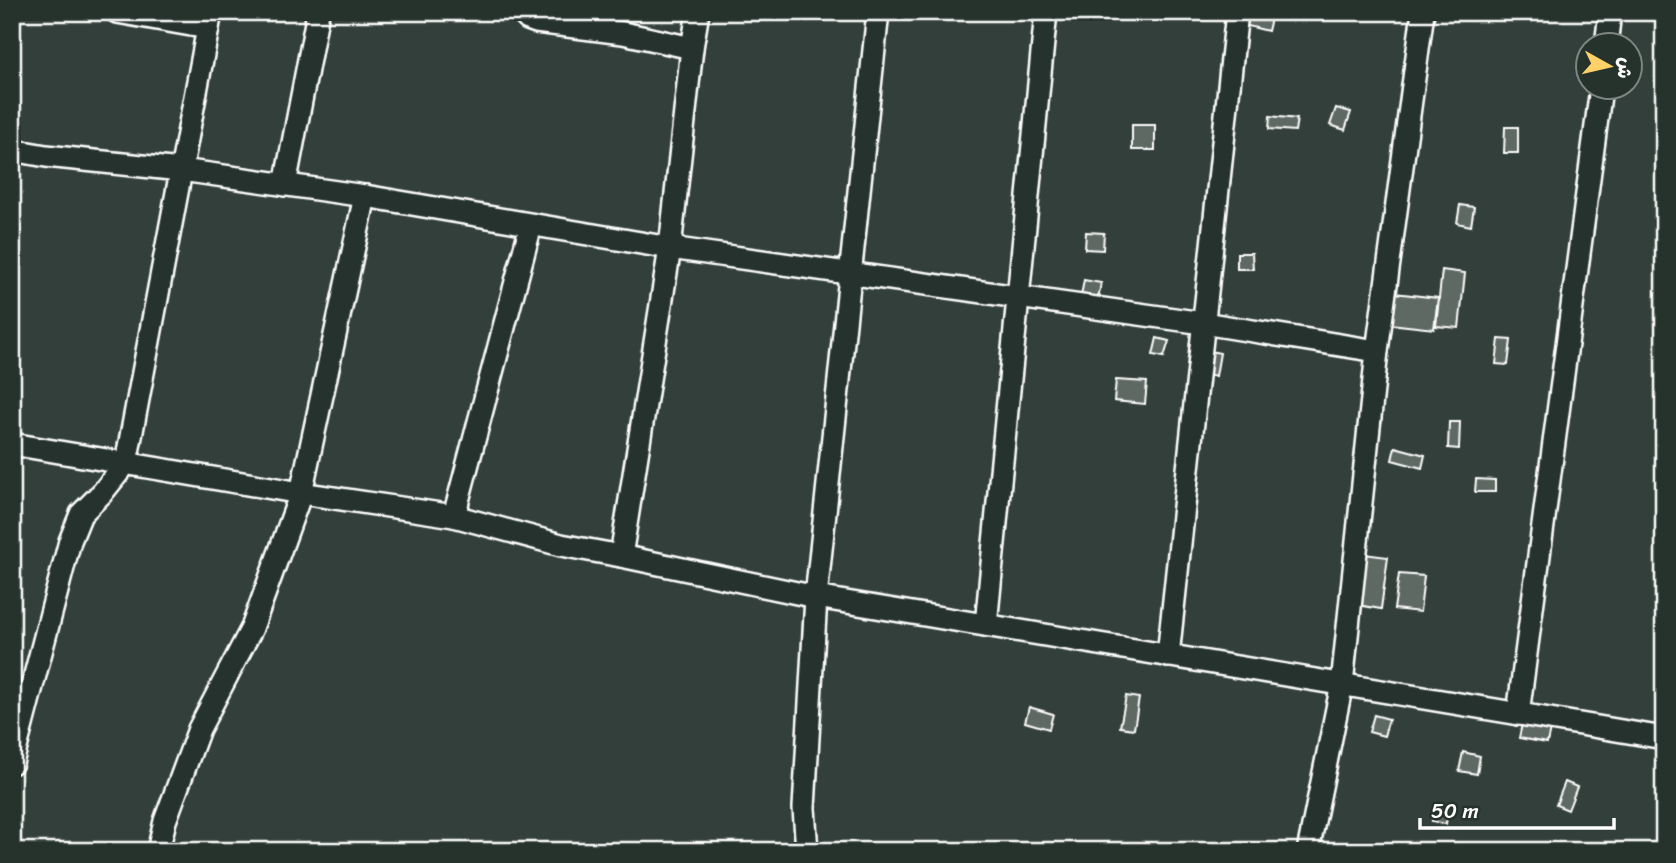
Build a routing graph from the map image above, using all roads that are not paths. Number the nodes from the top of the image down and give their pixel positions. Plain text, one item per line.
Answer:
1 (117, 12) edge
2 (318, 12) edge
3 (522, 12) edge
4 (698, 12) edge
5 (878, 12) edge
6 (1046, 12) edge
7 (1237, 12) edge
8 (1423, 12) edge
9 (1611, 12) edge
10 (209, 20) edge
11 (1608, 32) edge
12 (692, 48) junction
13 (1599, 102) edge
14 (12, 150) edge
15 (181, 170) junction
16 (285, 185) junction
17 (365, 196) junction
18 (531, 225) junction
19 (670, 248) junction
20 (850, 273) junction
21 (1018, 297) junction
22 (1203, 323) junction
23 (1377, 351) junction
24 (12, 444) edge
25 (126, 464) junction
26 (301, 493) junction
27 (454, 516) junction
28 (621, 556) junction
29 (816, 597) junction
30 (986, 625) junction
31 (1168, 656) junction
32 (1342, 684) junction
33 (1518, 714) junction
34 (1664, 738) edge
35 (12, 763) edge
36 (158, 851) edge
37 (807, 851) edge
38 (1308, 851) edge

1 - 10 street
2 - 16 street
3 - 12 street
4 - 12 street
5 - 20 street
6 - 21 street
7 - 22 street
8 - 23 street
9 - 11 street
10 - 15 street
12 - 19 street
13 - 33 street
14 - 15 street
15 - 16 street
15 - 25 street
16 - 17 street
17 - 18 street
17 - 26 street
18 - 19 street
18 - 27 street
19 - 20 street
19 - 28 street
20 - 21 street
20 - 29 street
21 - 22 street
21 - 30 street
22 - 23 street
22 - 31 street
23 - 32 street
24 - 25 street
25 - 26 street
25 - 35 street
26 - 27 street
26 - 36 street
27 - 28 street
28 - 29 street
29 - 30 street
29 - 37 street
30 - 31 street
31 - 32 street
32 - 33 street
32 - 38 street
33 - 34 street

